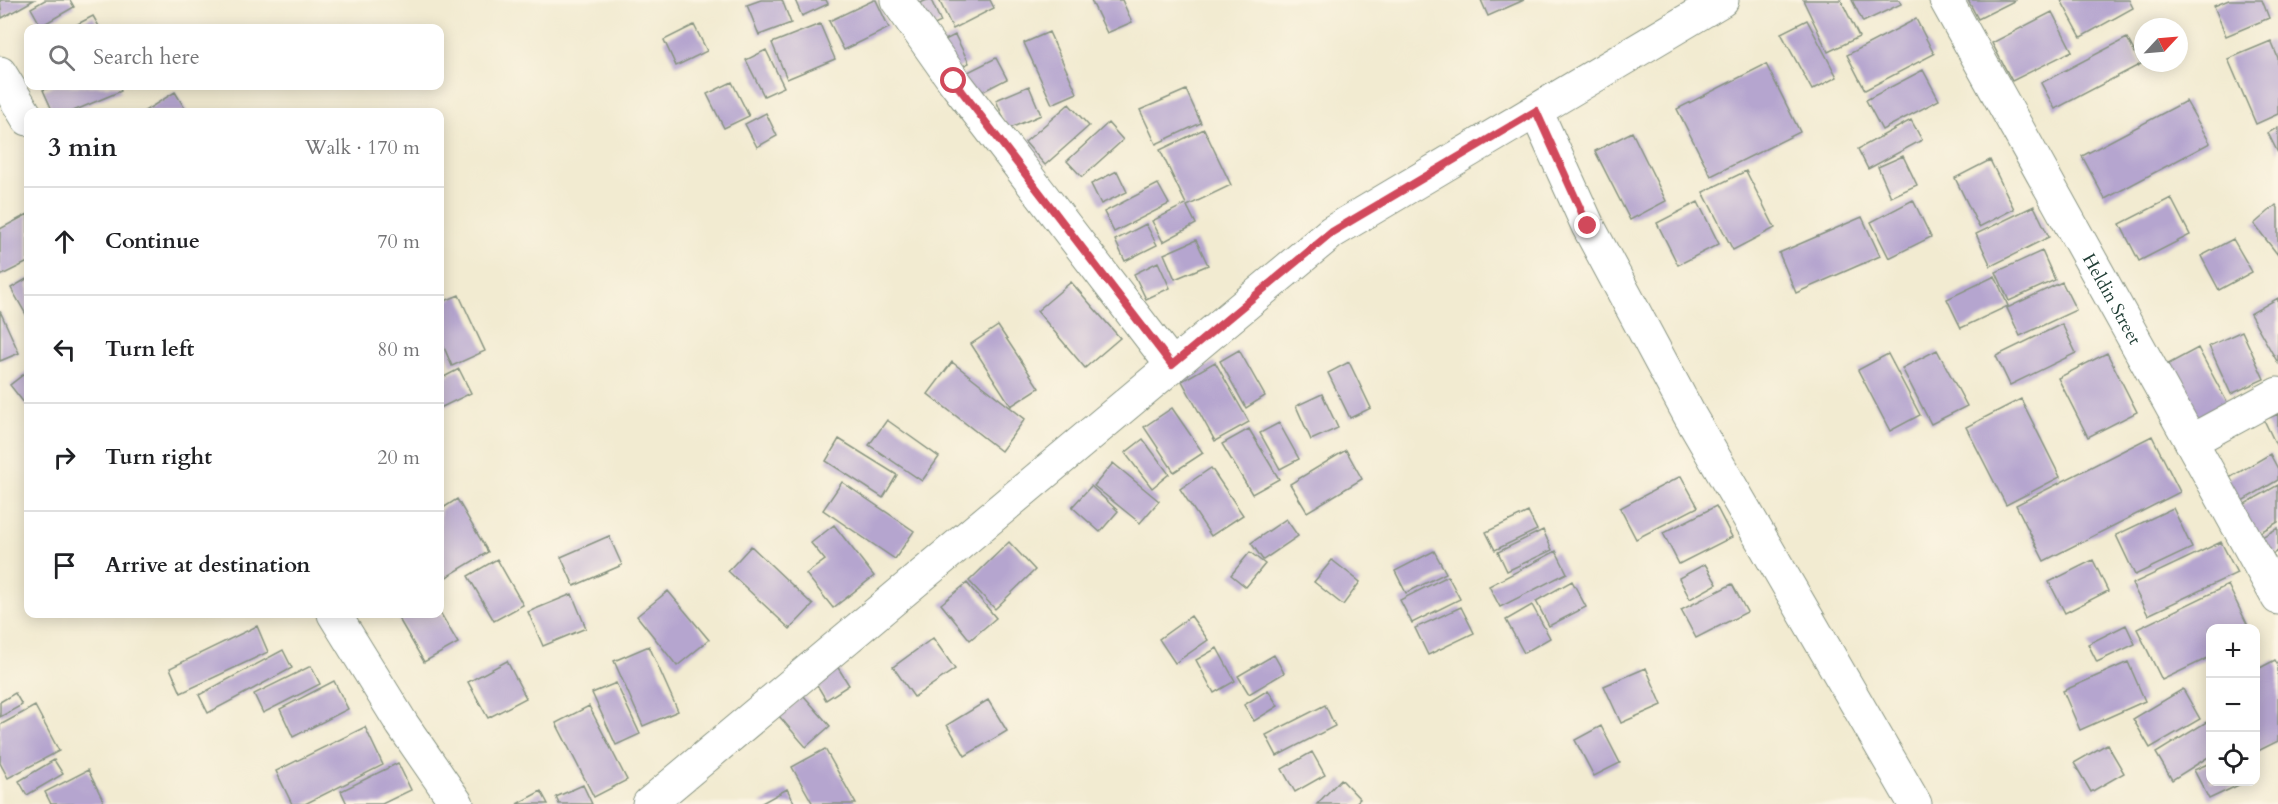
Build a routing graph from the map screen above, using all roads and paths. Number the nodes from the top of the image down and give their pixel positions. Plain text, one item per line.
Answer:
1 (897, 0) edge
2 (1722, 0) edge
3 (1946, 0) edge
4 (0, 73) edge
5 (1536, 111) junction
6 (24, 112) edge
7 (1172, 365) junction
8 (2278, 394) edge
9 (2190, 441) junction
10 (2278, 598) edge
11 (336, 618) edge
12 (457, 804) edge
13 (649, 804) edge
14 (1915, 804) edge

1 - 7 street
2 - 5 street
3 - 9 street, Heldin Street
4 - 6 street
5 - 7 street
5 - 14 street
7 - 13 street
8 - 9 street
9 - 10 street, Heldin Street
11 - 12 street

